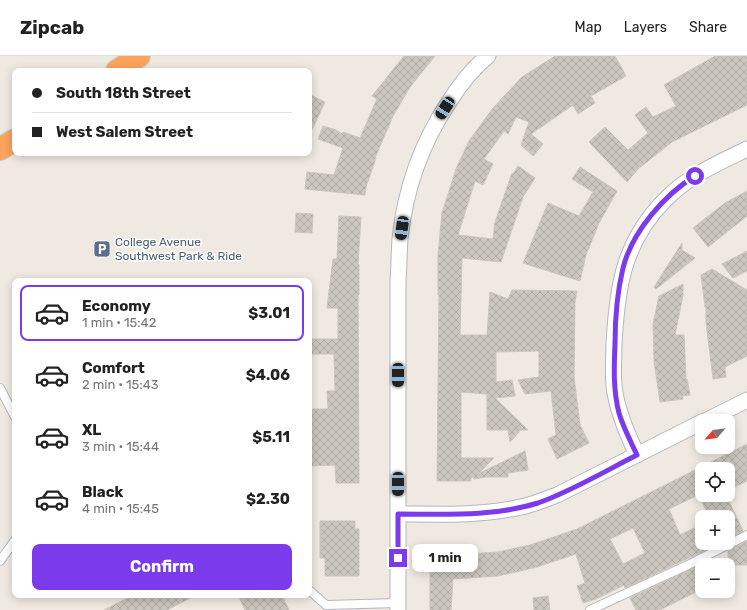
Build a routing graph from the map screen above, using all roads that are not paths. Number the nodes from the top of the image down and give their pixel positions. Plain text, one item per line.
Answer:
1 (138, 56) edge
2 (488, 56) edge
3 (121, 68) edge
4 (12, 142) edge
5 (0, 149) edge
6 (747, 149) edge
7 (0, 388) edge
8 (747, 400) edge
9 (12, 411) edge
10 (719, 414) edge
11 (695, 426) edge
12 (637, 455) junction
13 (398, 514) junction
14 (747, 536) edge
15 (12, 544) edge
16 (0, 560) edge
17 (312, 593) edge
18 (398, 606) edge
19 (590, 610) edge

1 - 3 highway
2 - 13 street
4 - 5 highway
6 - 12 street
7 - 9 lane
8 - 10 street
11 - 12 street
12 - 13 street
13 - 18 street
14 - 19 lane
15 - 16 lane
17 - 18 lane

